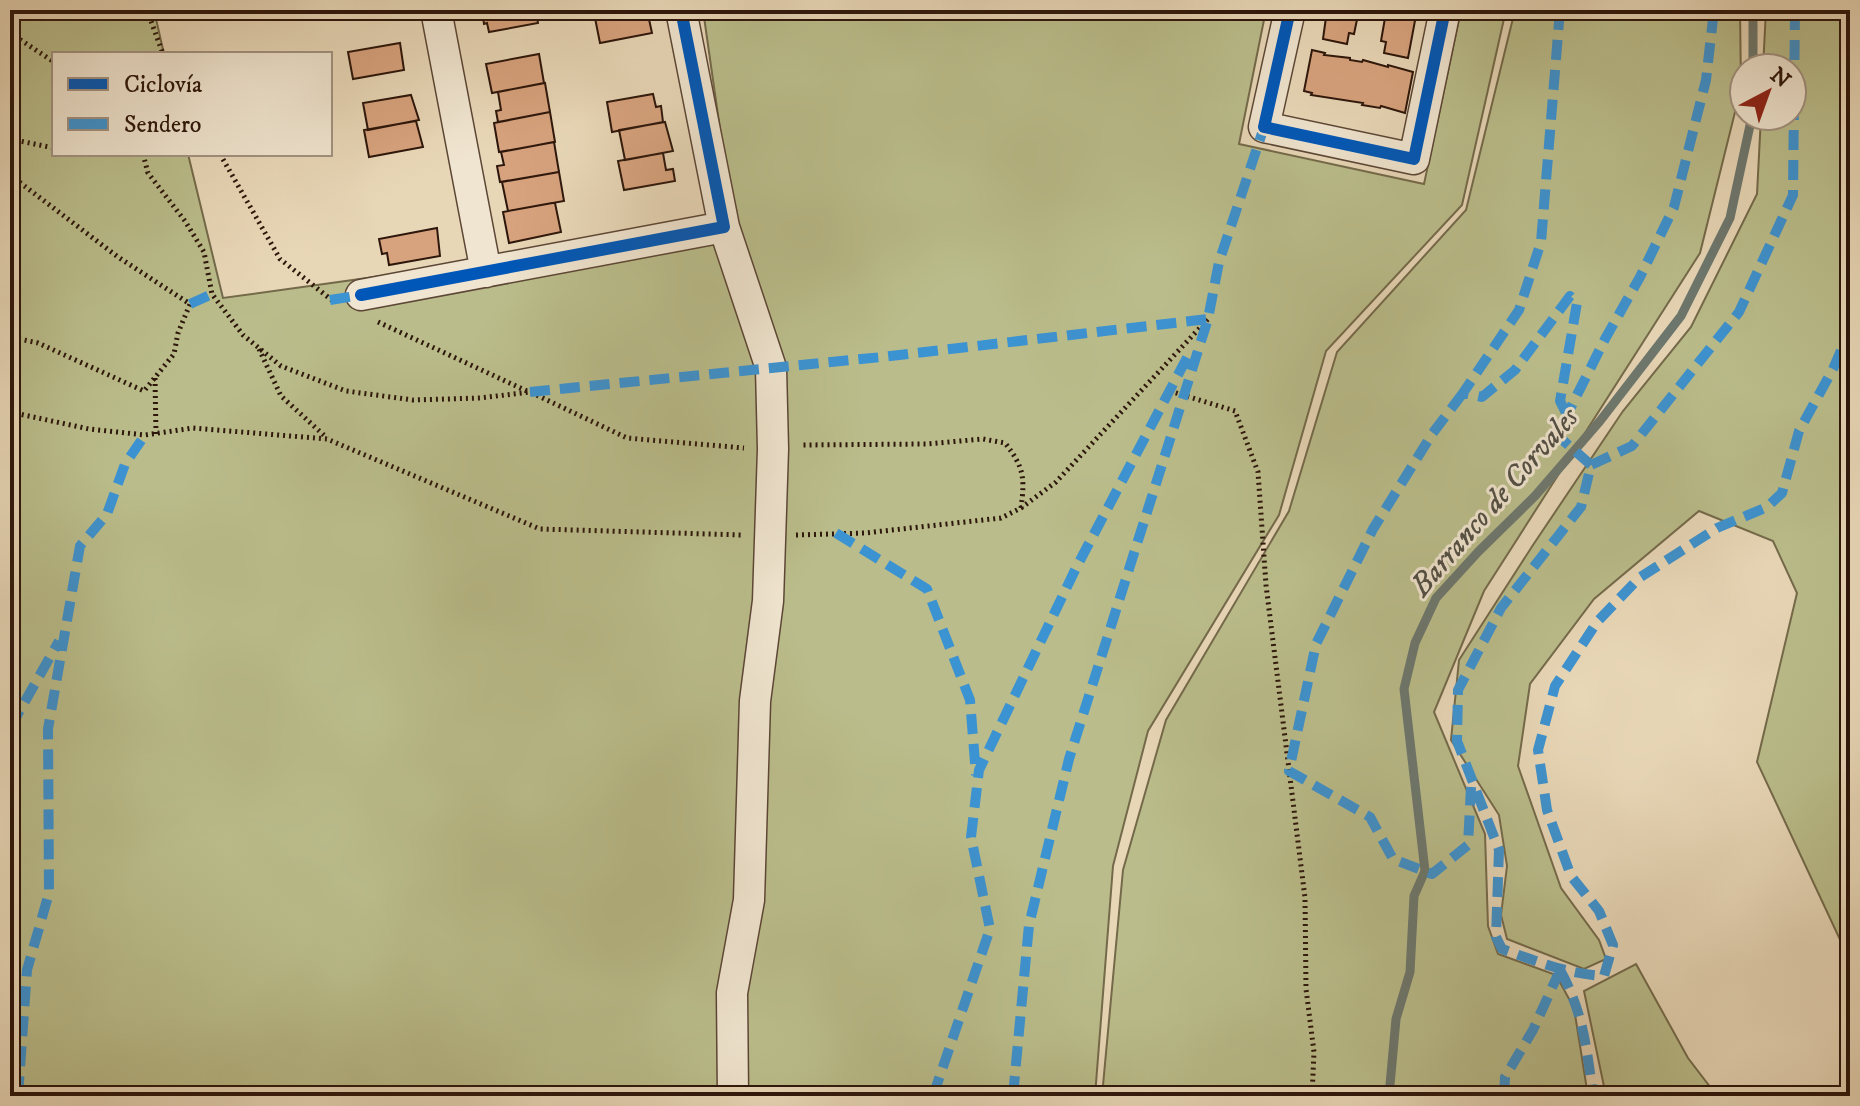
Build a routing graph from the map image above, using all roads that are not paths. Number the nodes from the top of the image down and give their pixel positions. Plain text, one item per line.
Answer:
1 (436, 10) edge
2 (681, 10) edge
3 (1290, 10) edge
4 (1445, 10) edge
5 (724, 227) junction
6 (486, 272) junction
7 (361, 295) dead end
8 (733, 1096) edge

1 - 6 street
2 - 5 street
3 - 4 street
5 - 6 street
5 - 8 street
6 - 7 street

